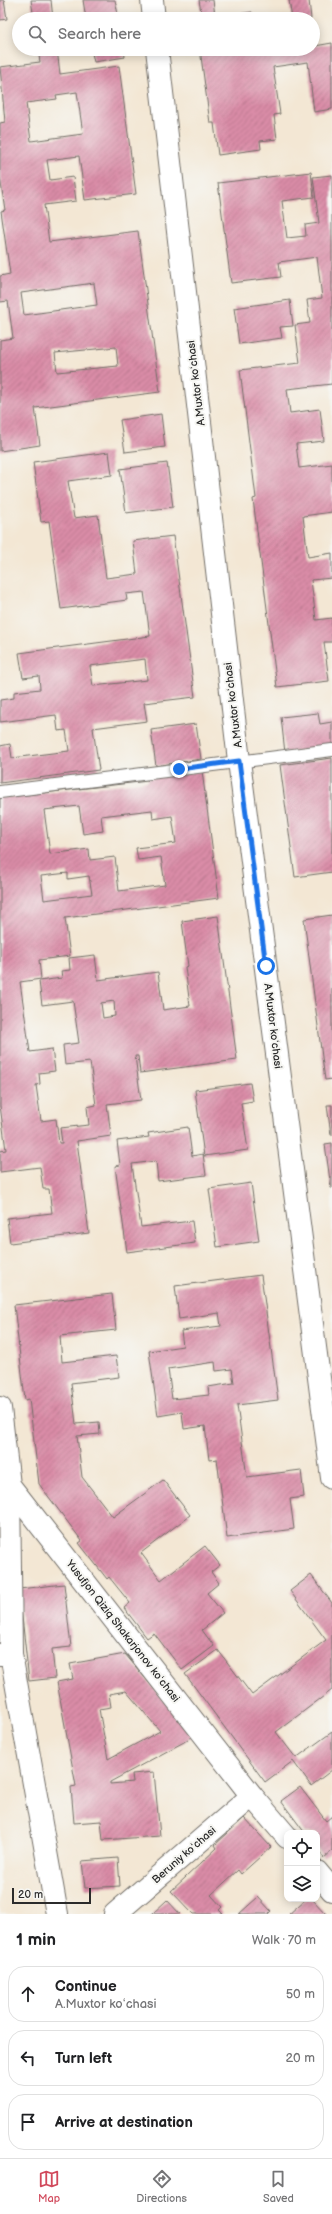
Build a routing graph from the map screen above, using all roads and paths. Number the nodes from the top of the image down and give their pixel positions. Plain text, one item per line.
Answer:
1 (152, 0) edge
2 (153, 12) edge
3 (158, 56) edge
4 (332, 750) edge
5 (239, 761) junction
6 (0, 792) edge
7 (0, 1408) edge
8 (332, 1478) edge
9 (9, 1485) junction
10 (6, 1654) edge
11 (252, 1796) junction
12 (284, 1834) edge
13 (320, 1876) edge
14 (332, 1890) edge
15 (57, 1914) edge
16 (115, 1914) edge

1 - 2 street
3 - 5 street, A.Muxtor koʻchasi
4 - 5 lane
5 - 6 lane
5 - 8 street, A.Muxtor koʻchasi
7 - 9 street
9 - 10 street
9 - 11 street, Yusufjon Qiziq Shakarjonov koʻchasi
10 - 15 street
11 - 12 street, Yusufjon Qiziq Shakarjonov koʻchasi
11 - 16 street, Beruniy koʻchasi
13 - 14 street

